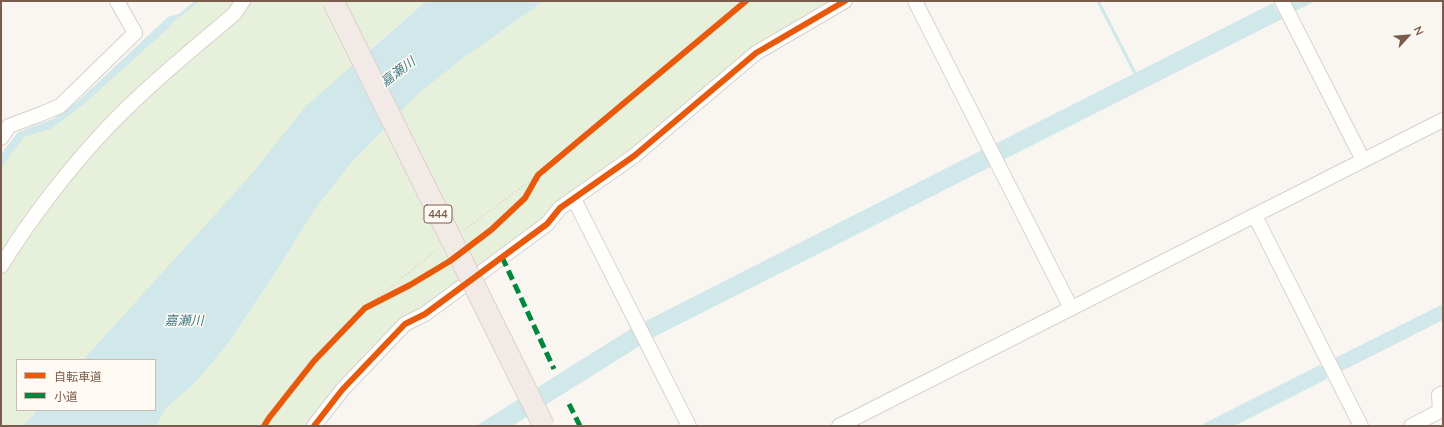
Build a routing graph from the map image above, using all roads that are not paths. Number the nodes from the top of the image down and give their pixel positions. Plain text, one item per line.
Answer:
1 (118, 1) edge
2 (243, 1) edge
3 (333, 1) edge
4 (845, 1) edge
5 (915, 1) edge
6 (1282, 1) edge
7 (1443, 120) edge
8 (1, 138) edge
9 (1363, 160) junction
10 (574, 199) junction
11 (1255, 216) junction
12 (1, 266) edge
13 (1071, 308) junction
14 (1443, 393) edge
15 (314, 426) edge
16 (544, 426) edge
17 (689, 426) edge
18 (839, 426) edge
19 (1362, 426) edge
20 (1411, 426) edge

1 - 8 street
2 - 12 street
3 - 16 highway, 444, bridge
4 - 10 street
5 - 13 street
6 - 9 street
7 - 9 street
9 - 11 street
10 - 15 street
10 - 17 street
11 - 13 street
11 - 19 street
13 - 18 street
14 - 20 street

